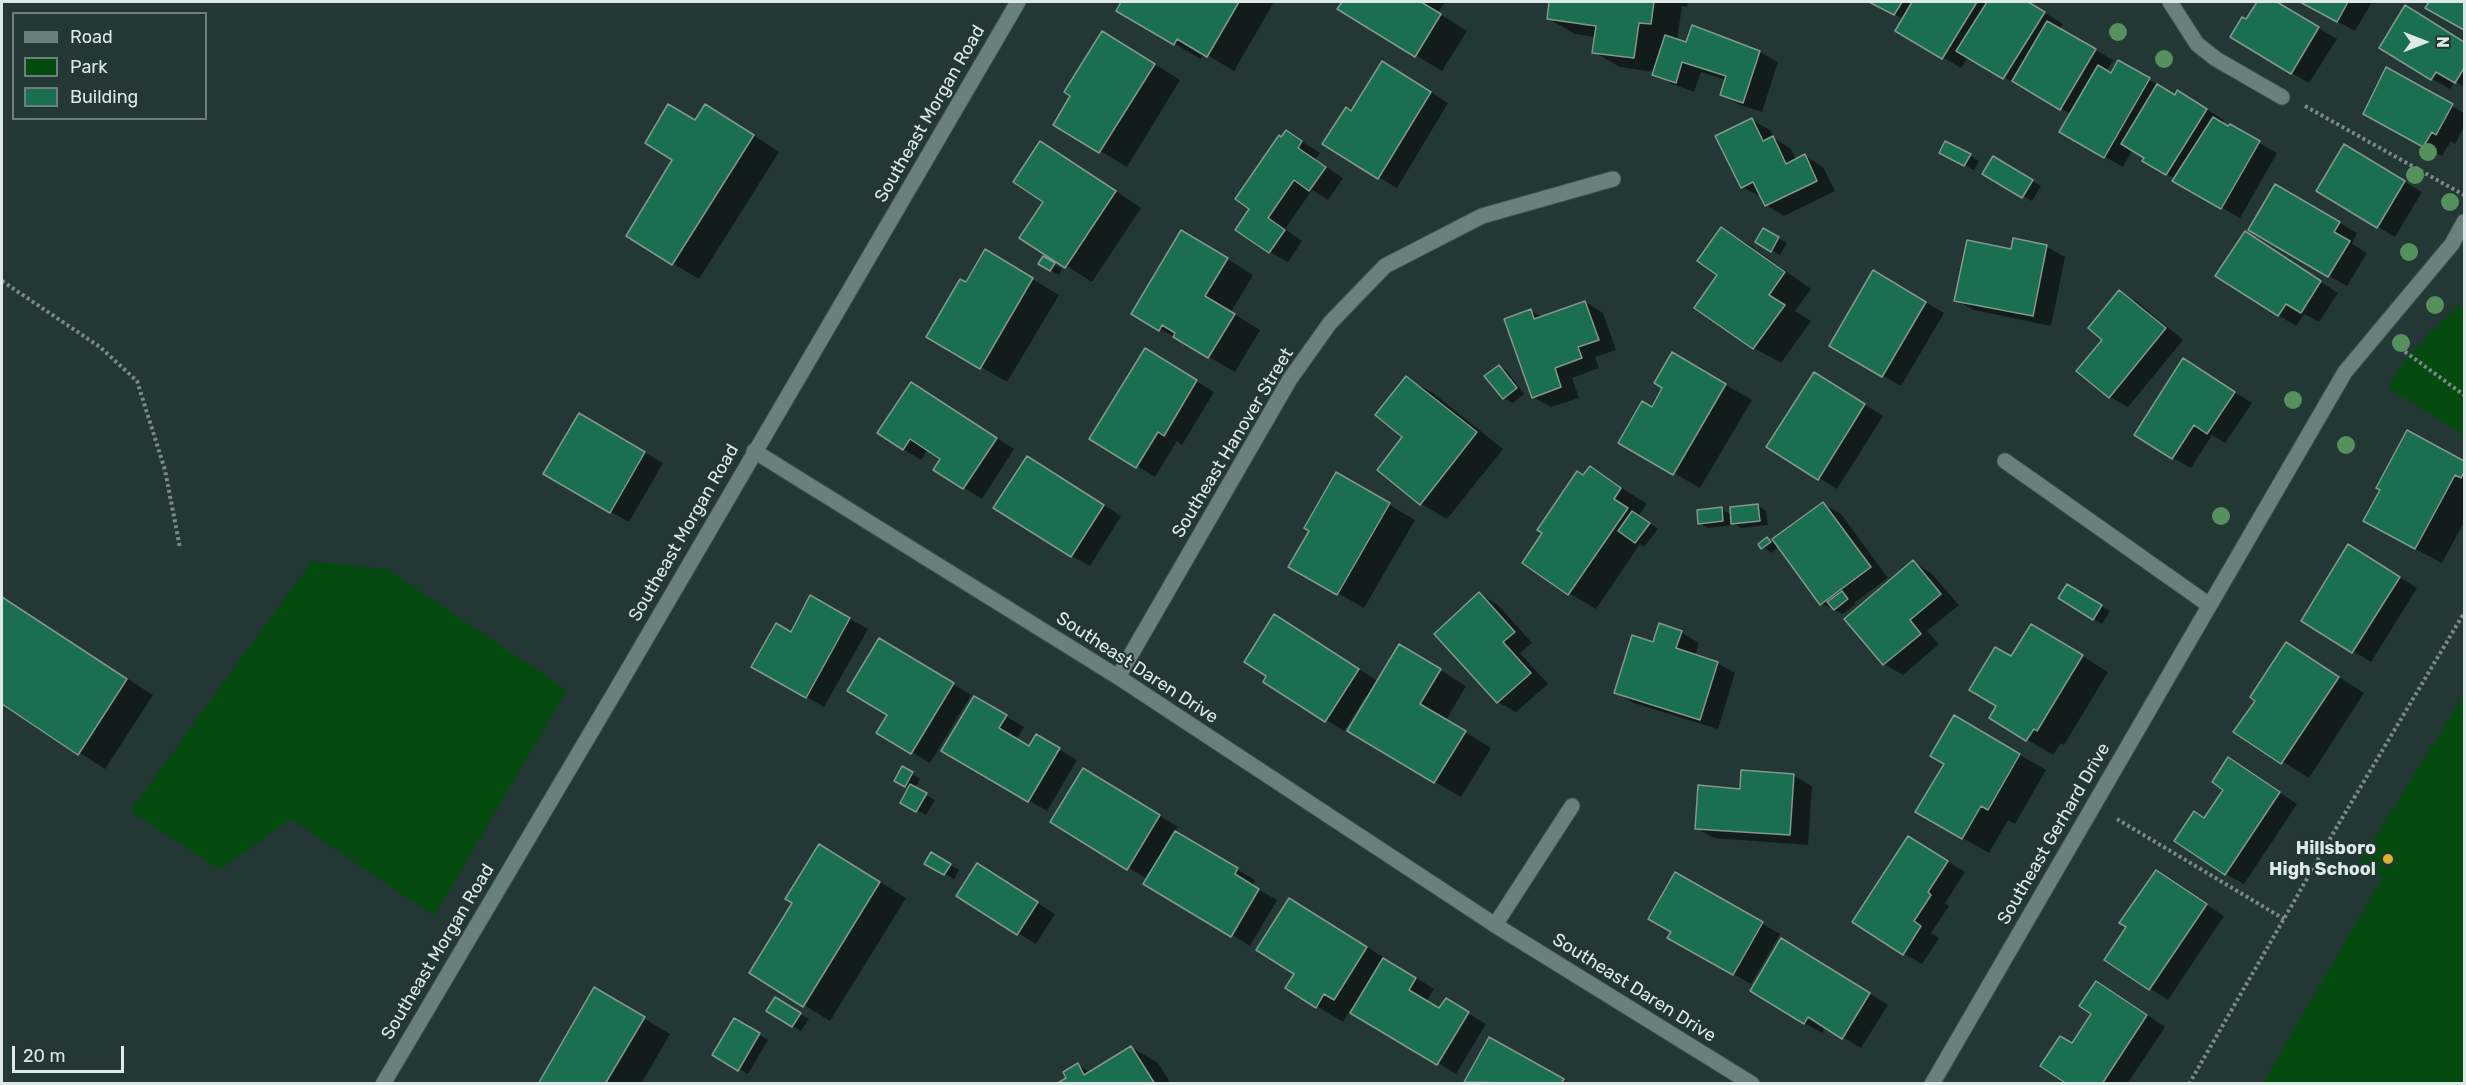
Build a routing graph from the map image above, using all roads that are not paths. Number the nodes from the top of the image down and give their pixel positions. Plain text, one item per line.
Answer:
1 (1018, 2) edge
2 (2170, 2) edge
3 (2282, 98) road end
4 (1612, 179) dead end
5 (2464, 222) edge
6 (754, 451) junction
7 (2005, 461) dead end
8 (2209, 605) junction
9 (1118, 677) junction
10 (1572, 806) dead end
11 (1495, 925) junction
12 (383, 1083) edge
13 (1752, 1083) edge
14 (1932, 1083) edge

1 - 6 street, Southeast Morgan Road
2 - 3 street
4 - 9 street, Southeast Hanover Street
5 - 8 street, Southeast Gerhard Drive
6 - 9 street, Southeast Daren Drive
6 - 12 street, Southeast Morgan Road
7 - 8 street
8 - 14 street, Southeast Gerhard Drive
9 - 11 street, Southeast Daren Drive
10 - 11 street
11 - 13 street, Southeast Daren Drive

